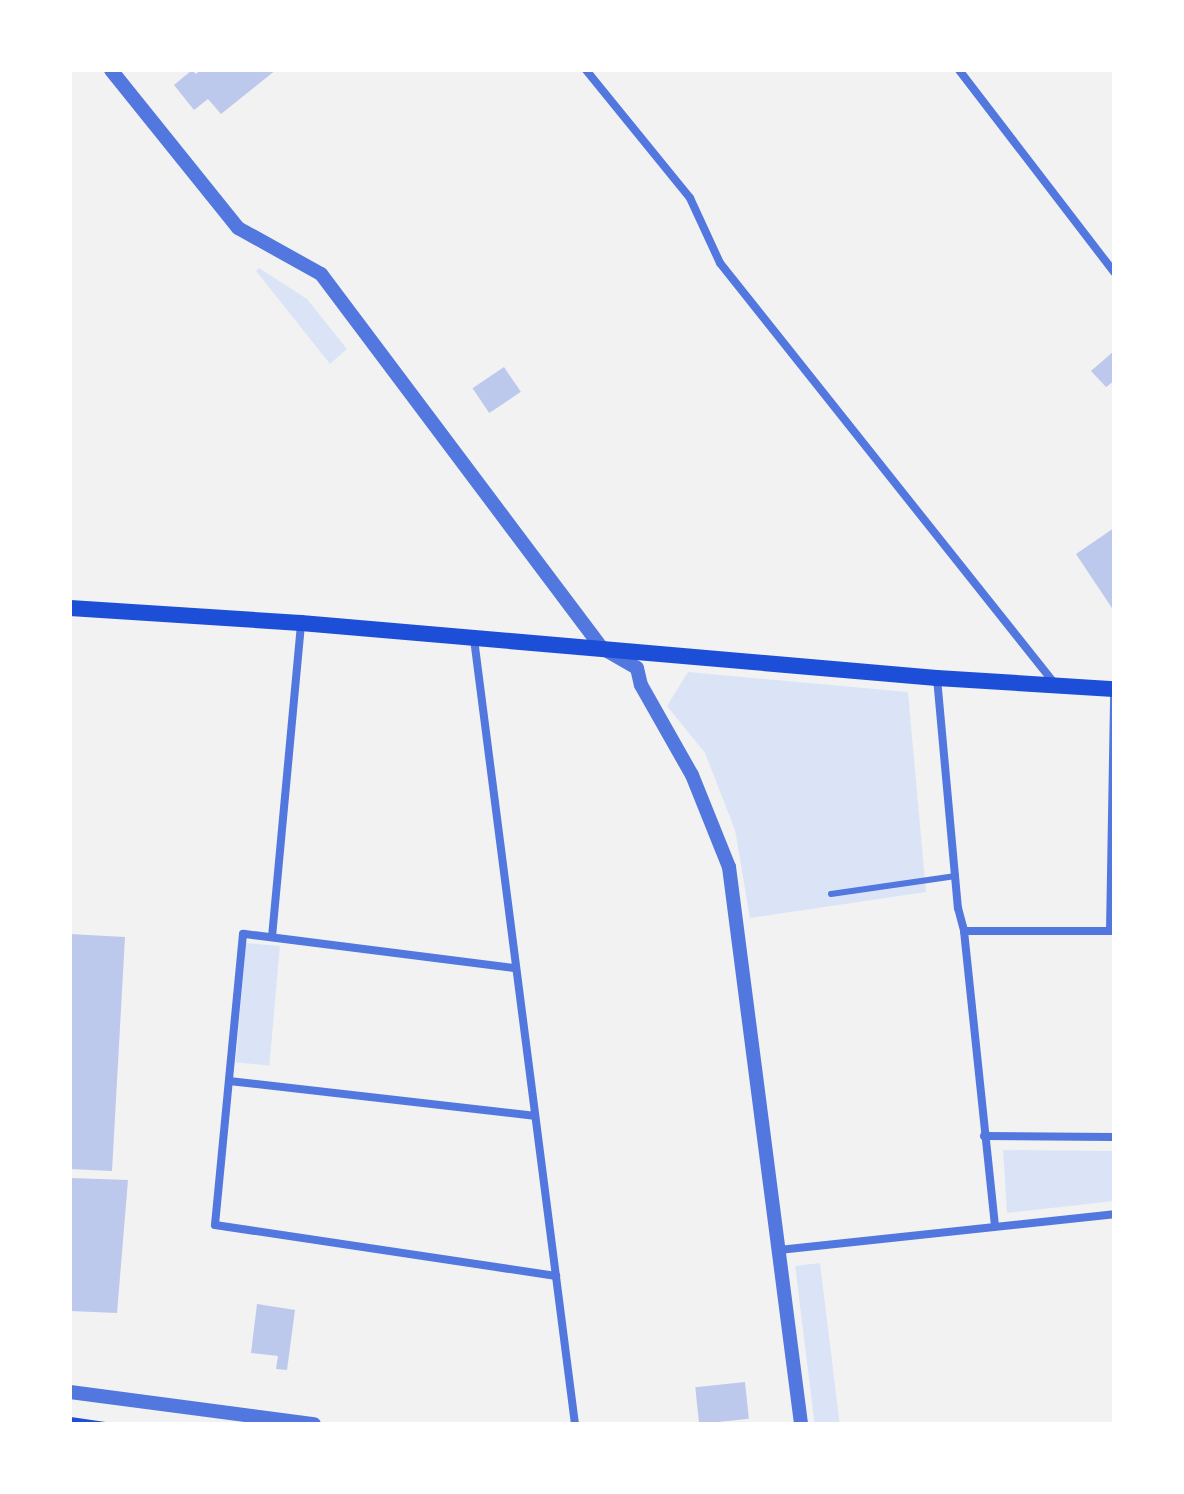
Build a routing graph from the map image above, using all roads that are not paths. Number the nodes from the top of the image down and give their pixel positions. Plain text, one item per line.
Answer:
1 (111, 70) edge
2 (586, 70) edge
3 (959, 70) edge
4 (1114, 272) edge
5 (70, 608) edge
6 (301, 623) junction
7 (474, 639) junction
8 (602, 648) junction
9 (937, 678) junction
10 (1057, 686) junction
11 (1114, 692) edge
12 (956, 876) junction
13 (831, 894) dead end
14 (964, 931) junction
15 (1112, 931) edge
16 (272, 937) junction
17 (514, 968) junction
18 (229, 1081) junction
19 (534, 1116) junction
20 (984, 1136) junction
21 (1114, 1137) edge
22 (1114, 1214) edge
23 (995, 1226) junction
24 (779, 1250) junction
25 (556, 1276) junction
26 (70, 1392) edge
27 (314, 1424) edge
28 (575, 1424) edge
29 (801, 1424) edge

1 - 8 street
2 - 10 street
3 - 4 street
5 - 6 main road
6 - 7 main road
6 - 16 street
7 - 8 main road
7 - 17 street
8 - 9 main road
8 - 24 street
9 - 10 main road
9 - 12 street
10 - 11 main road
11 - 15 street
12 - 13 lane
12 - 14 street
14 - 15 street
14 - 20 street
16 - 17 street
16 - 18 street
17 - 19 street
18 - 19 street
18 - 25 street
19 - 25 street
20 - 21 street
20 - 23 street
22 - 23 street
23 - 24 street
24 - 29 street
25 - 28 street
26 - 27 street

